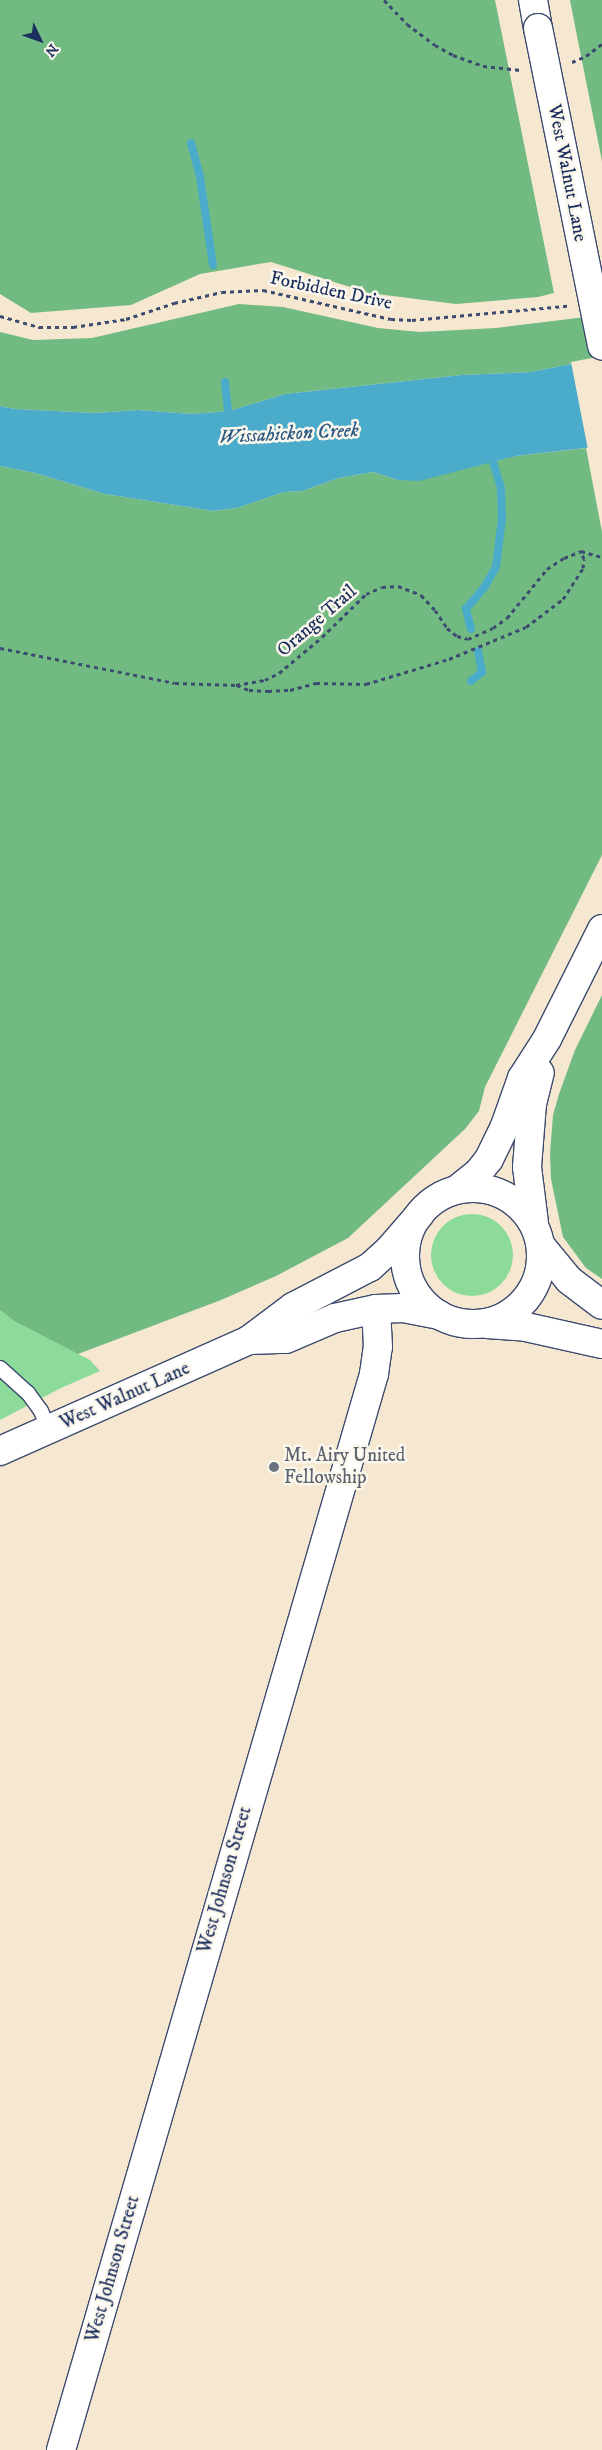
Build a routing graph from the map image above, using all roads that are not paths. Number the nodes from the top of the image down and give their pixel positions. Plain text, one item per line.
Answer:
1 (533, 0) edge
2 (602, 346) edge
3 (602, 929) edge
4 (547, 1040) junction
5 (458, 1189) junction
6 (420, 1214) junction
7 (538, 1238) junction
8 (602, 1305) edge
9 (376, 1309) junction
10 (440, 1316) junction
11 (483, 1324) junction
12 (250, 1340) junction
13 (602, 1344) edge
14 (0, 1368) edge
15 (49, 1430) junction
16 (0, 1451) edge
17 (61, 2450) edge

1 - 2 street, West Walnut Lane, bridge
3 - 4 street
4 - 5 street
4 - 7 street
5 - 6 street
5 - 7 street
6 - 10 street
6 - 12 street, West Walnut Lane
7 - 8 street
7 - 11 street
9 - 10 street, West Walnut Lane
9 - 12 street, West Walnut Lane
9 - 17 street, West Johnson Street
10 - 11 street
11 - 13 street
12 - 15 street, West Walnut Lane
14 - 15 lane
15 - 16 street, West Walnut Lane

